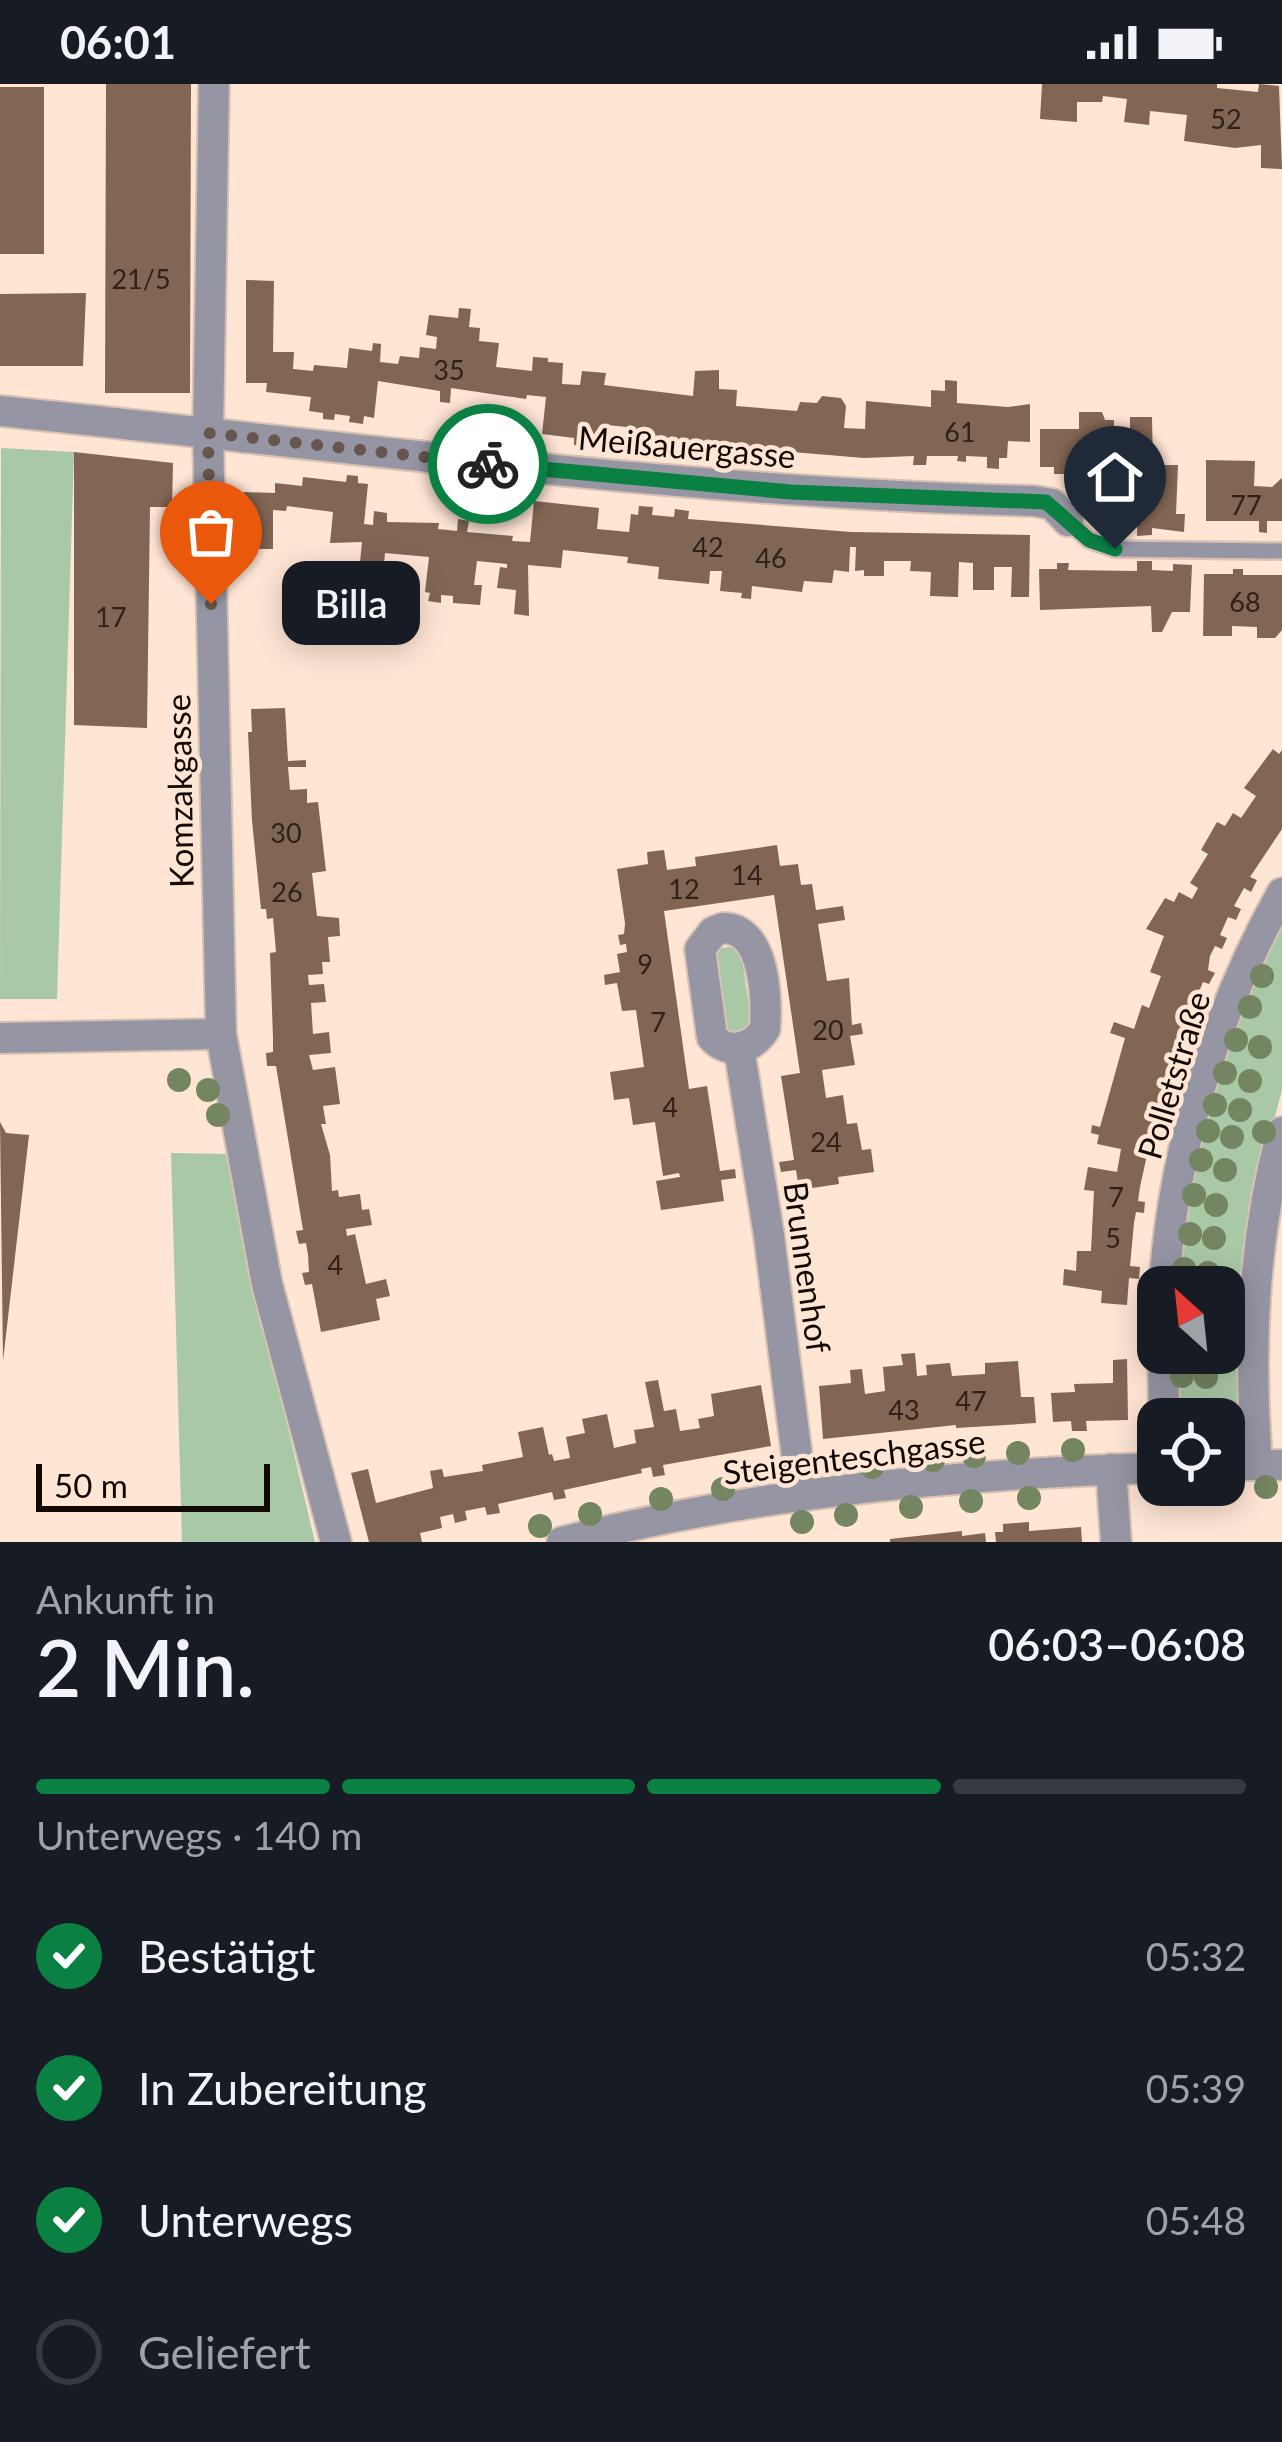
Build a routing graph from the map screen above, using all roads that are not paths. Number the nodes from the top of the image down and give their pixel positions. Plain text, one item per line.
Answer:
1 (214, 84) edge
2 (0, 411) edge
3 (208, 433) junction
4 (1068, 521) joint
5 (1282, 551) edge
6 (1282, 893) edge
7 (221, 1034) junction
8 (0, 1038) edge
9 (739, 1048) dead end
10 (1282, 1132) edge
11 (1167, 1266) edge
12 (1269, 1464) edge
13 (1137, 1468) edge
14 (1112, 1469) junction
15 (802, 1496) junction
16 (336, 1542) edge
17 (562, 1542) edge
18 (1116, 1542) edge

1 - 3 street, Komzakgasse
2 - 3 street, Meißauergasse
3 - 4 street, Meißauergasse
3 - 7 street, Komzakgasse
4 - 5 lane, Meißauergasse
6 - 11 street, Polletstraße
7 - 8 street
7 - 16 street, Komzakgasse
9 - 15 street, Brunnenhof
10 - 12 street
13 - 14 street, Steigenteschgasse
14 - 15 street, Steigenteschgasse
14 - 18 street
15 - 17 street, Steigenteschgasse

